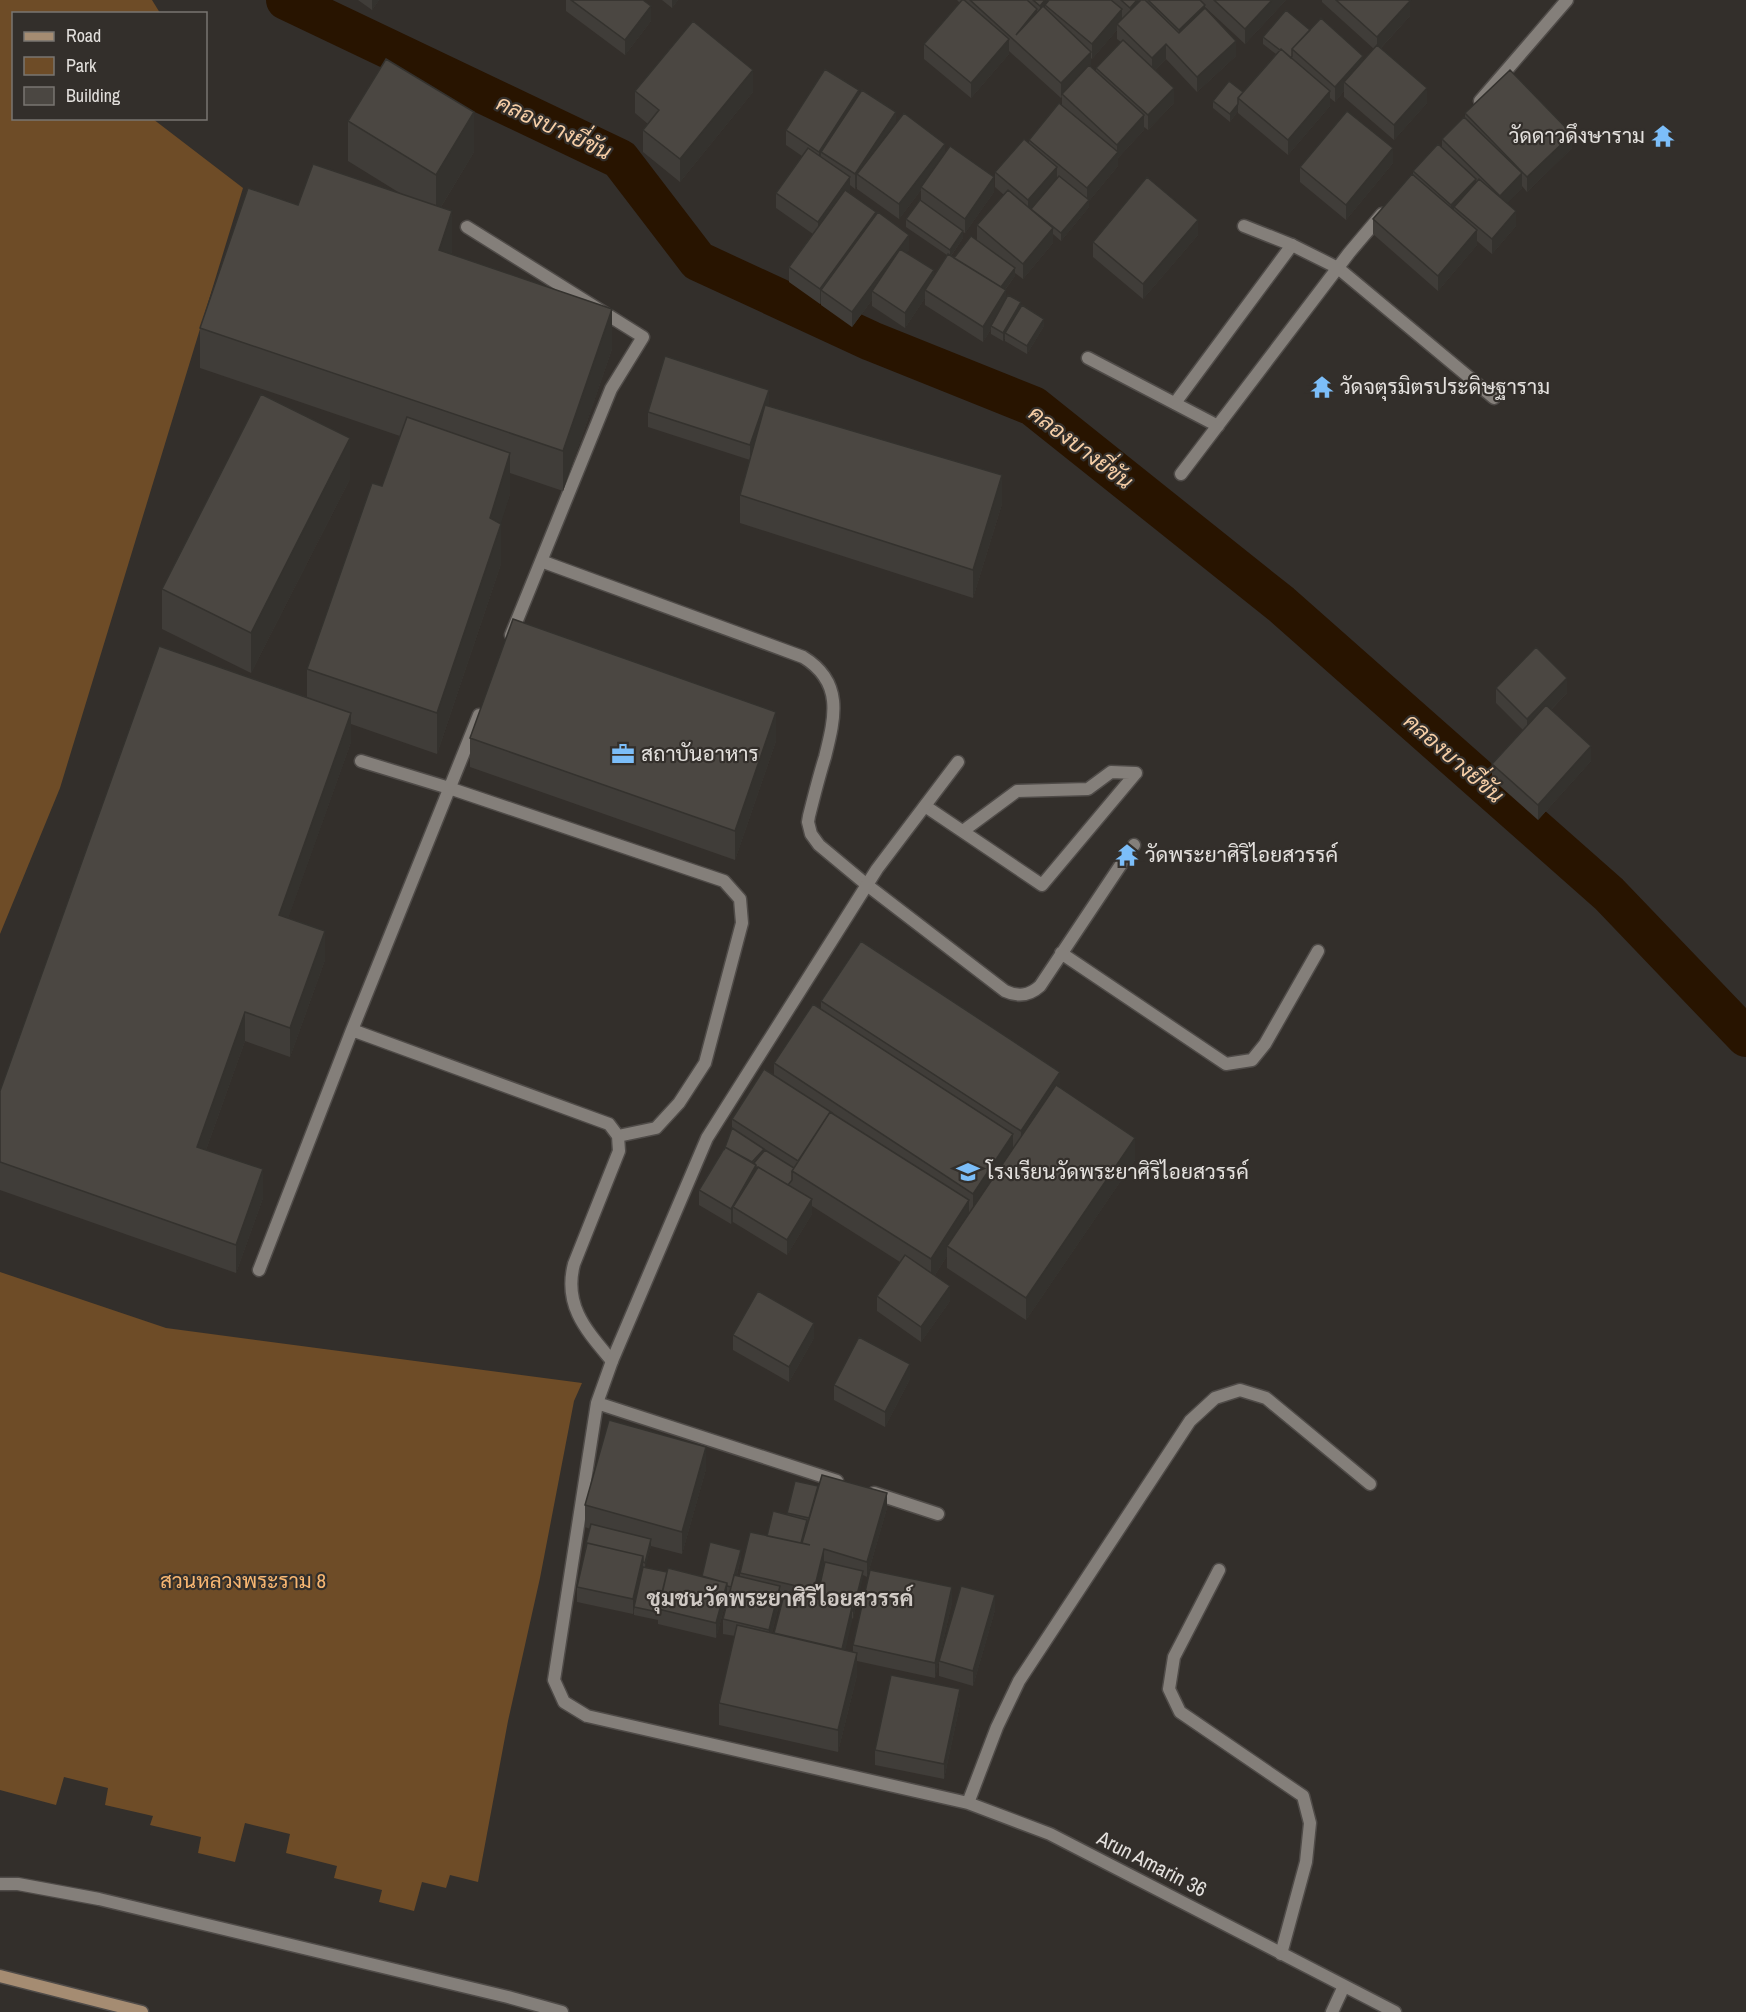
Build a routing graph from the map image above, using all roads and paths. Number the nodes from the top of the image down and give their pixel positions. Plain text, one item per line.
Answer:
1 (1567, 0) edge
2 (1473, 108) edge
3 (1388, 207) edge
4 (1244, 226) dead end
5 (467, 227) dead end
6 (1292, 245) junction
7 (1338, 268) junction
8 (1088, 358) dead end
9 (1494, 398) dead end
10 (1175, 403) junction
11 (1218, 426) junction
12 (1181, 474) dead end
13 (541, 561) junction
14 (506, 648) edge
15 (484, 701) edge
16 (361, 761) dead end
17 (958, 762) dead end
18 (449, 788) junction
19 (925, 806) junction
20 (963, 831) junction
21 (1134, 845) dead end
22 (867, 885) junction
23 (1318, 951) dead end
24 (1061, 953) junction
25 (352, 1030) junction
26 (618, 1136) junction
27 (259, 1270) dead end
28 (612, 1361) junction
29 (597, 1403) junction
30 (1370, 1484) dead end
31 (938, 1514) dead end
32 (1219, 1570) dead end
33 (968, 1803) junction
34 (0, 1884) edge
35 (1281, 1954) junction
36 (0, 1976) edge
37 (1344, 1986) junction
38 (142, 2012) edge
39 (562, 2012) edge
40 (1332, 2012) edge
41 (1395, 2012) edge

1 - 2 street
3 - 7 street
4 - 6 street
5 - 13 street
6 - 7 street
6 - 10 street
7 - 9 street
7 - 11 street
8 - 10 street
10 - 11 street
11 - 12 street
13 - 14 street
13 - 22 street
15 - 18 street
16 - 18 street
17 - 19 street, Arun Amarin 36
18 - 25 street
18 - 26 street
19 - 20 street
19 - 22 street, Arun Amarin 36
20 - 20 street
21 - 24 street
22 - 24 street
22 - 28 street, Arun Amarin 36
23 - 24 street
25 - 26 street
25 - 27 street
26 - 28 street
28 - 29 street, Arun Amarin 36
29 - 31 street
29 - 33 street, Arun Amarin 36
30 - 33 street
32 - 35 street
33 - 35 street, Arun Amarin 36
34 - 39 street
35 - 37 street, Arun Amarin 36
36 - 38 main road
37 - 40 street
37 - 41 street, Arun Amarin 36

